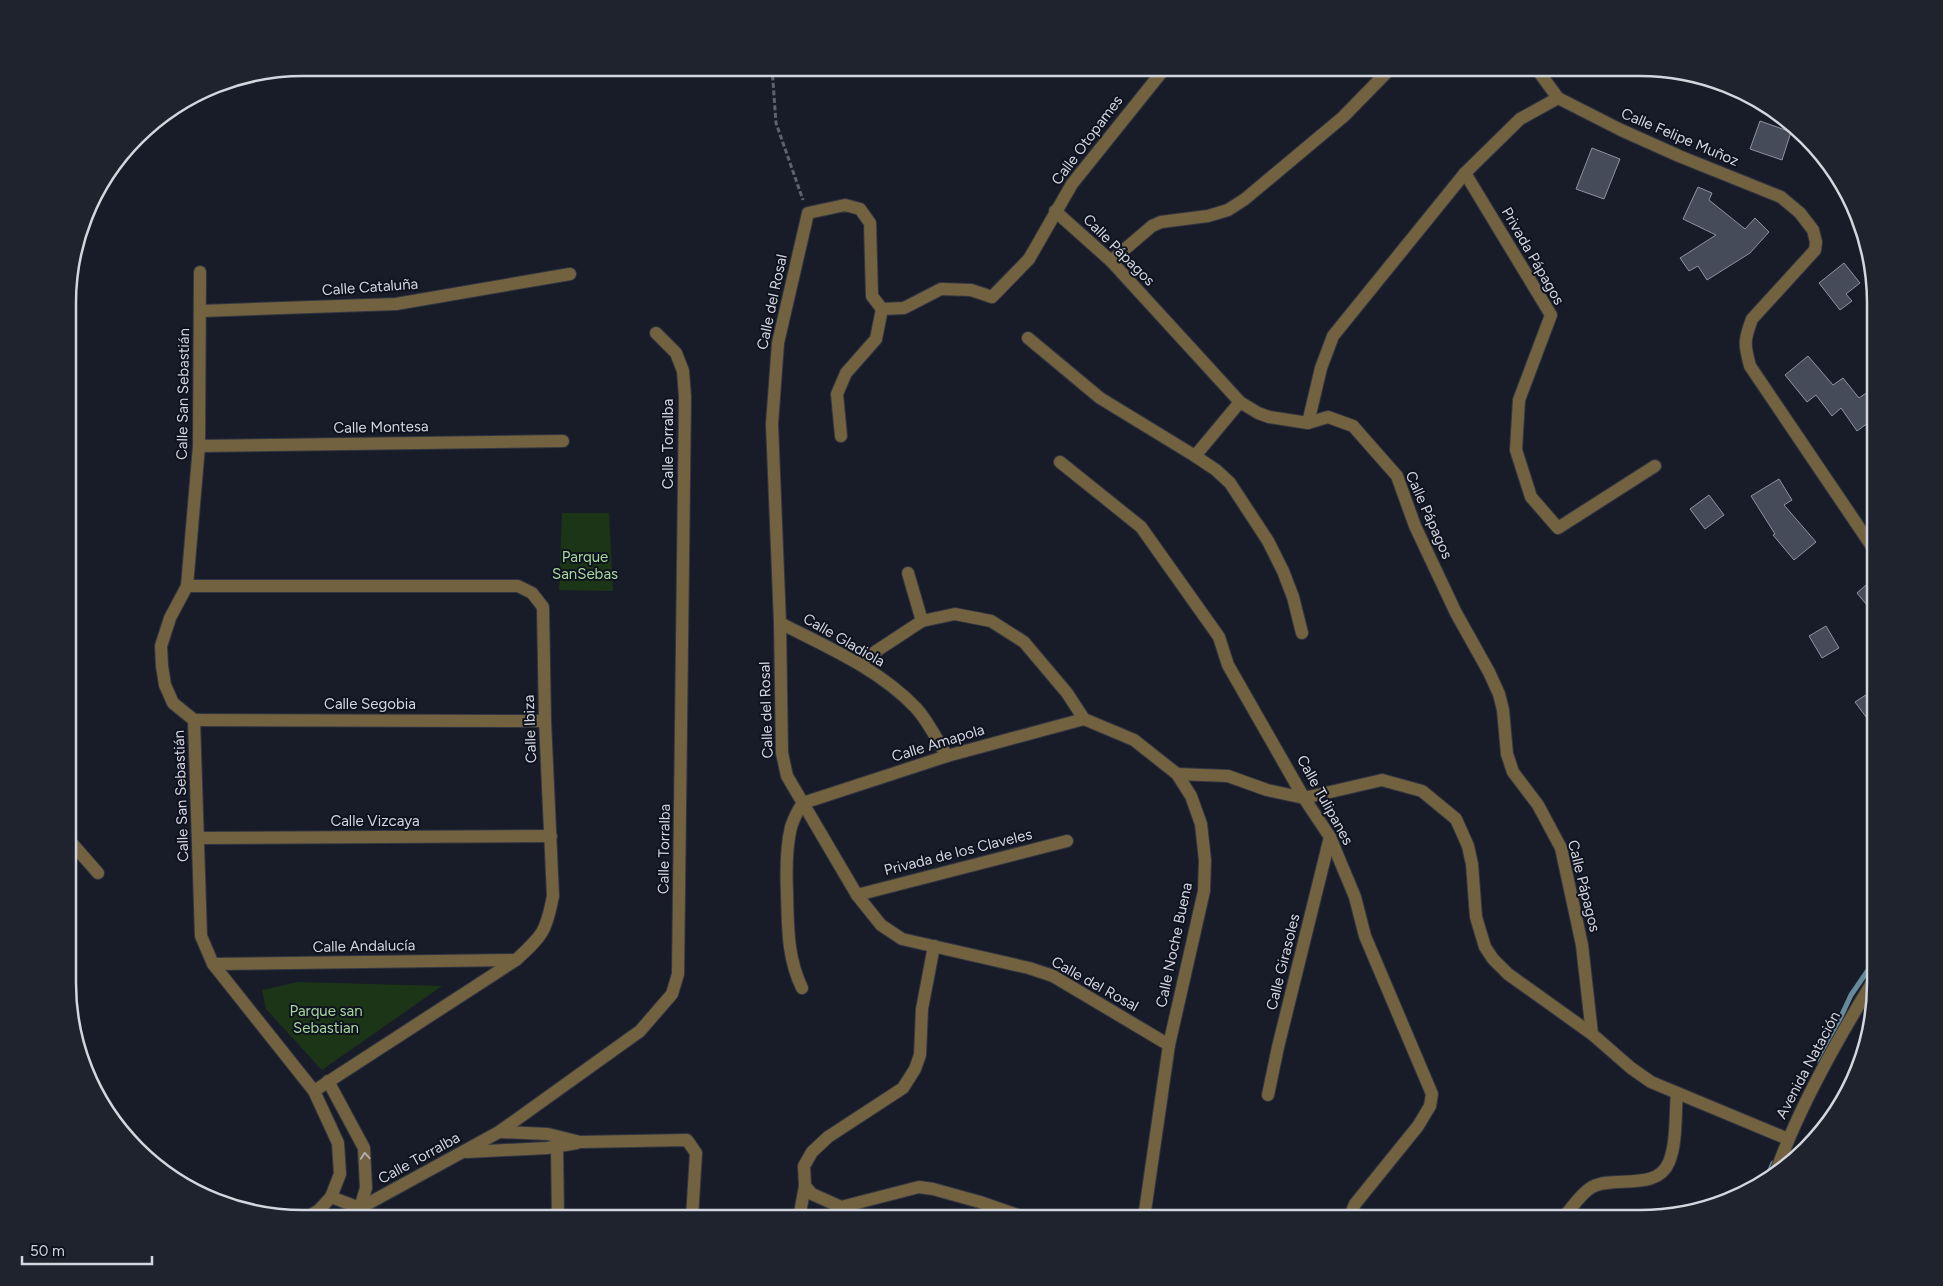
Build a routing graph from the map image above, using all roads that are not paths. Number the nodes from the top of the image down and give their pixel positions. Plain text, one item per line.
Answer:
1 (1158, 76) edge
2 (1383, 76) edge
3 (1542, 76) edge
4 (1558, 98) junction
5 (1465, 173) junction
6 (1055, 211) junction
7 (1111, 261) junction
8 (200, 272) dead end
9 (570, 274) dead end
10 (882, 309) junction
11 (200, 311) junction
12 (656, 332) dead end
13 (1028, 338) dead end
14 (1240, 402) junction
15 (1308, 423) junction
16 (841, 436) dead end
17 (563, 442) dead end
18 (199, 446) junction
19 (1195, 456) junction
20 (1060, 462) dead end
21 (1655, 466) dead end
22 (1867, 539) edge
23 (908, 573) dead end
24 (187, 586) junction
25 (922, 620) junction
26 (780, 623) junction
27 (1302, 633) dead end
28 (858, 663) junction
29 (1084, 719) junction
30 (194, 720) junction
31 (545, 721) junction
32 (947, 756) junction
33 (1177, 774) junction
34 (1304, 798) junction
35 (803, 802) junction
36 (551, 836) junction
37 (1330, 837) junction
38 (198, 838) junction
39 (1066, 841) dead end
40 (76, 847) edge
41 (98, 872) dead end
42 (857, 895) junction
43 (934, 946) junction
44 (516, 960) junction
45 (213, 964) junction
46 (802, 988) dead end
47 (1866, 992) edge
48 (1592, 1034) junction
49 (1169, 1045) junction
50 (328, 1081) junction
51 (314, 1091) junction
52 (1677, 1093) junction
53 (1268, 1094) dead end
54 (499, 1132) junction
55 (1788, 1139) junction
56 (580, 1142) junction
57 (557, 1146) junction
58 (465, 1152) junction
59 (1780, 1162) edge
60 (805, 1186) junction
61 (331, 1197) junction
62 (319, 1210) edge
63 (351, 1210) edge
64 (357, 1210) edge
65 (361, 1210) edge
66 (558, 1210) edge
67 (692, 1210) edge
68 (800, 1210) edge
69 (1003, 1210) edge
70 (1145, 1210) edge
71 (1352, 1210) edge
72 (1570, 1210) edge

1 - 6 street, Calle Otopames
2 - 7 street
3 - 4 street
4 - 5 street
4 - 22 street, Calle Felipe Muñoz
5 - 15 street
5 - 21 street, Privada Pápagos
6 - 7 street, Calle Pápagos
6 - 10 street, Calle Otopames
7 - 14 street, Calle Pápagos
8 - 11 street, Calle San Sebastián
9 - 11 street, Calle Cataluña
10 - 16 street
10 - 26 street, Calle del Rosal
11 - 18 street, Calle San Sebastián
12 - 54 street, Calle Torralba
13 - 19 street
14 - 15 street, Calle Pápagos
14 - 19 street
15 - 48 street, Calle Pápagos
17 - 18 street, Calle Montesa
18 - 24 street, Calle San Sebastián
19 - 27 street
20 - 34 street, Calle Tulipanes
23 - 25 street
24 - 30 street, Calle San Sebastián
24 - 31 street, Calle Ibiza
25 - 28 street
25 - 29 street
26 - 28 street, Calle Gladiola
26 - 35 street, Calle del Rosal
28 - 32 street, Calle Gladiola
29 - 32 street, Calle Amapola
29 - 33 street, Calle Noche Buena
30 - 31 street, Calle Segobia
30 - 38 street, Calle San Sebastián
31 - 36 street, Calle Ibiza
32 - 35 street, Calle Amapola
33 - 34 street
33 - 49 street, Calle Noche Buena
34 - 37 street, Calle Tulipanes
34 - 48 street
35 - 42 street, Calle del Rosal
35 - 46 street
36 - 38 street, Calle Vizcaya
36 - 44 street, Calle Ibiza
37 - 53 street, Calle Girasoles
37 - 71 street, Calle Tulipanes
38 - 45 street, Calle San Sebastián
39 - 42 street, Privada de los Claveles
40 - 41 street
42 - 43 street, Calle del Rosal
43 - 49 street, Calle del Rosal
43 - 60 street
44 - 45 street, Calle Andalucía
44 - 50 street, Calle Ibiza
45 - 51 street, Calle San Sebastián
47 - 55 street, Avenida Natación
48 - 52 street
49 - 70 street, Calle Noche Buena
50 - 51 street, Calle Ibiza
64 -> 50 street, Calle Torralba
51 - 61 street
52 - 55 street
52 - 72 street
54 - 56 street
54 - 58 street, Calle Torralba
55 - 59 street, Avenida Natación
56 - 57 street
56 - 67 street
57 - 58 street
57 - 66 street
58 - 65 street, Calle Torralba
60 - 68 street
60 - 69 street
61 - 62 street
61 - 63 street

